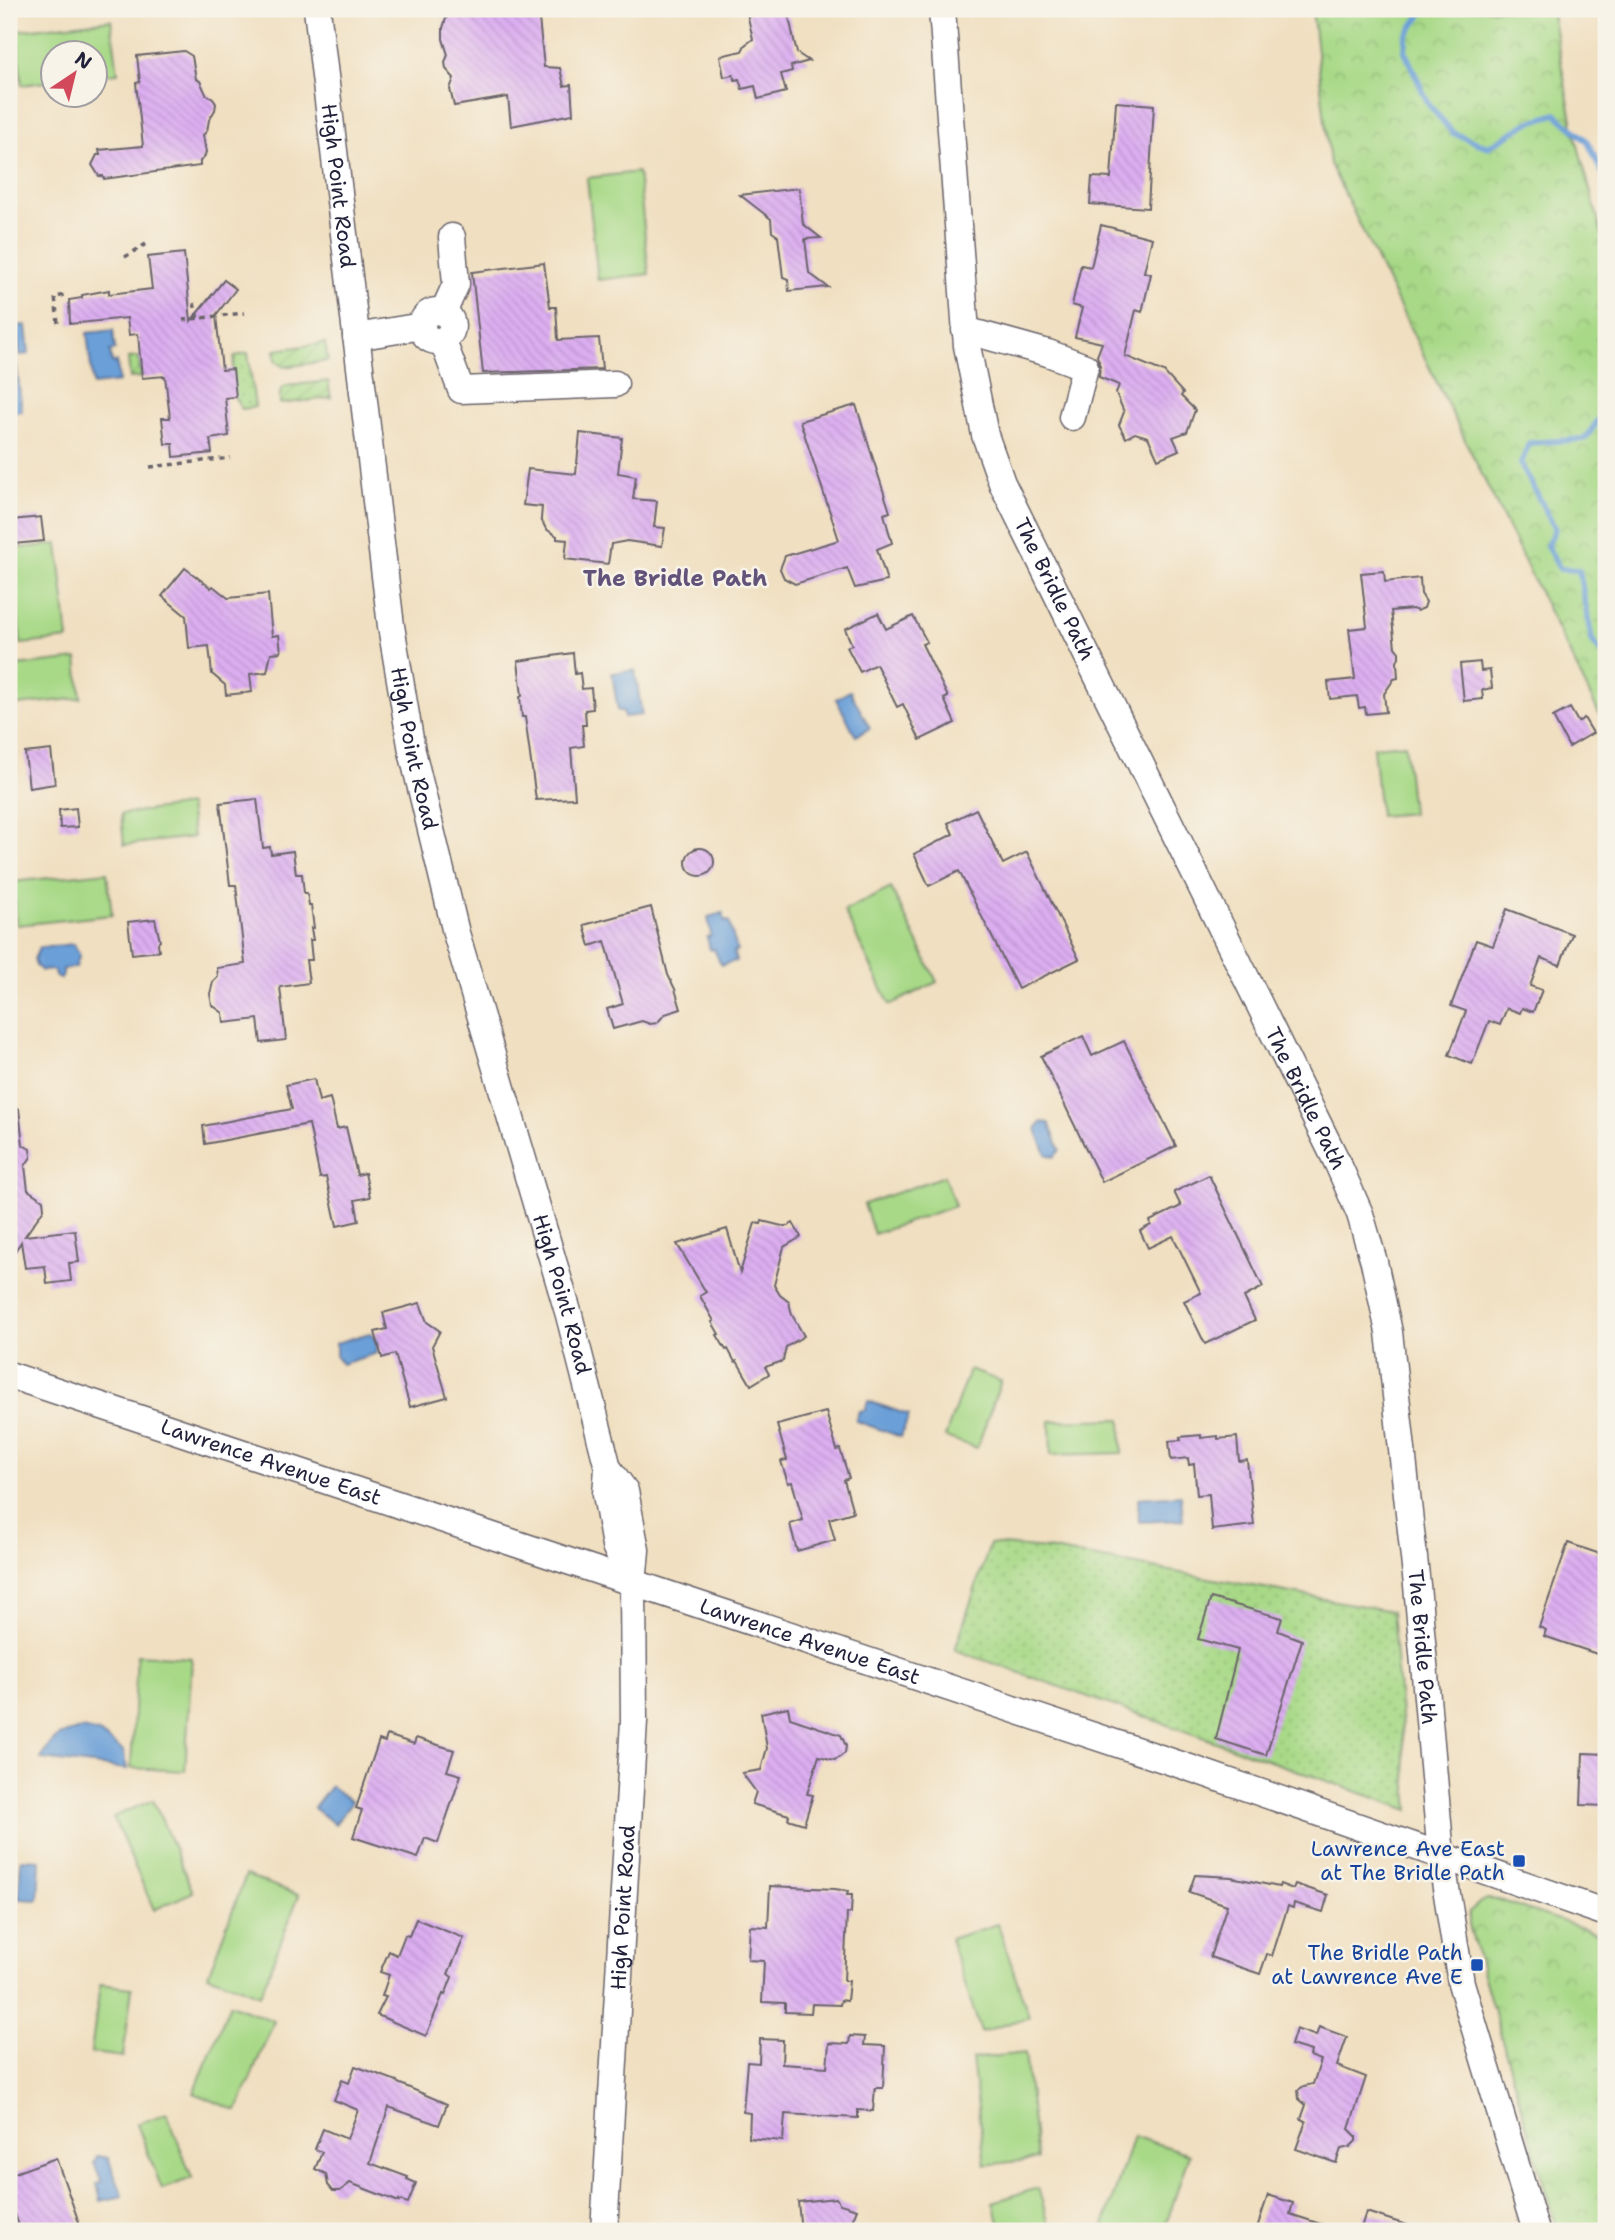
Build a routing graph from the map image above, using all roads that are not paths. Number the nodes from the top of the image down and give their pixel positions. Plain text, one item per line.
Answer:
1 (317, 9) edge
2 (942, 9) edge
3 (452, 237) dead end
4 (436, 326) junction
5 (965, 330) junction
6 (356, 337) junction
7 (615, 384) dead end
8 (1072, 417) dead end
9 (9, 1376) edge
10 (633, 1584) junction
11 (1441, 1856) junction
12 (1606, 1913) edge
13 (604, 2231) edge
14 (1536, 2231) edge

1 - 6 street, High Point Road
2 - 5 street, The Bridle Path
3 - 4 street
4 - 6 street
4 - 7 street
5 - 8 street
5 - 11 street, The Bridle Path
6 - 10 street, High Point Road
9 - 10 street, Lawrence Avenue East
10 - 11 street, Lawrence Avenue East
10 - 13 street, High Point Road
11 - 12 street, Lawrence Avenue East
11 - 14 street, The Bridle Path

